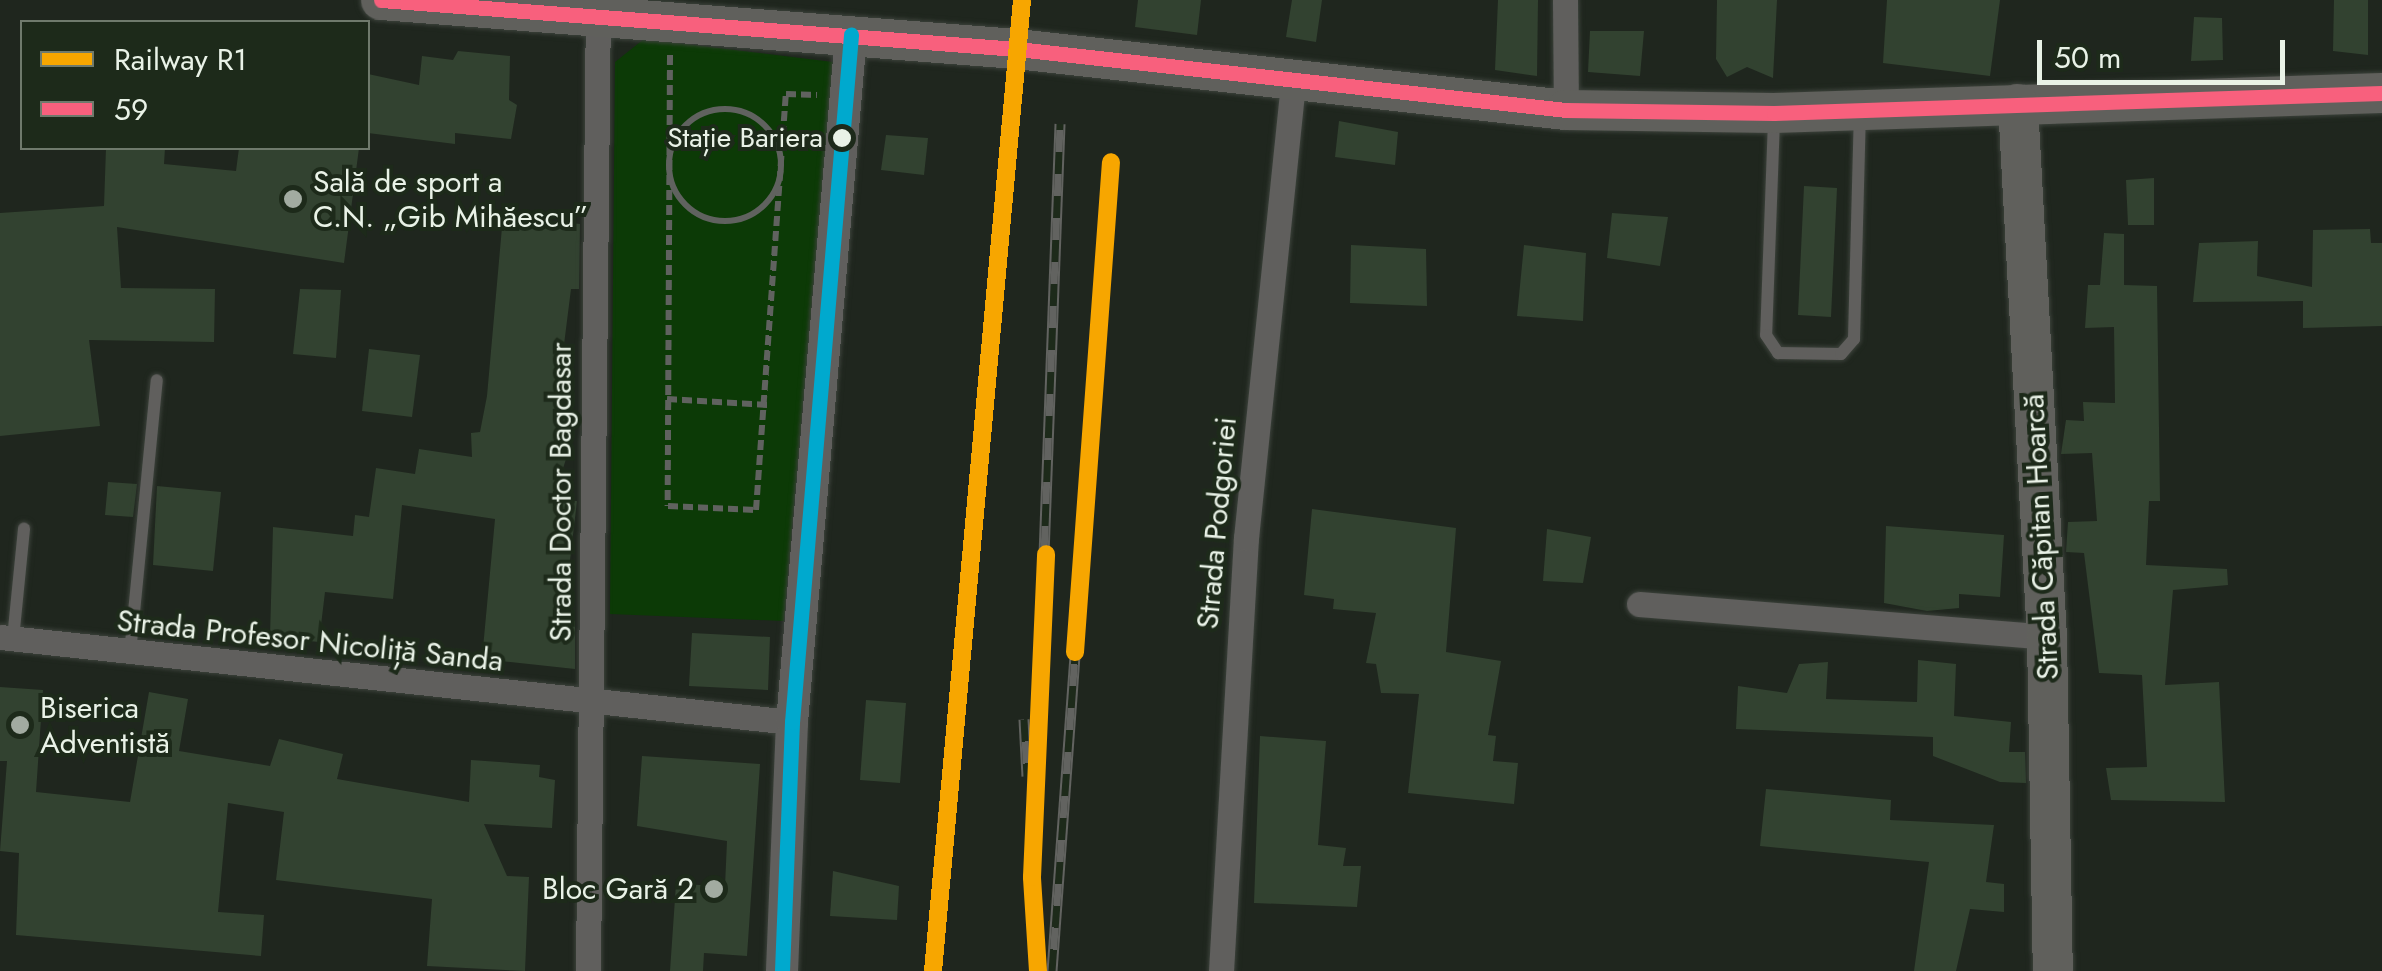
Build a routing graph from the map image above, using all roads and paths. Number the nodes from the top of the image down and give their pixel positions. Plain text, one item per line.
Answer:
1 (381, 0) edge
2 (1565, 0) edge
3 (598, 7) edge
4 (670, 18) junction
5 (851, 35) junction
6 (1293, 82) junction
7 (2382, 93) edge
8 (846, 97) junction
9 (2018, 104) junction
10 (1566, 110) junction
11 (1860, 110) junction
12 (1774, 112) junction
13 (669, 163) junction
14 (782, 168) junction
15 (158, 380) dead end
16 (666, 398) junction
17 (768, 404) junction
18 (24, 529) dead end
19 (1638, 604) dead end
20 (2047, 637) junction
21 (6, 638) edge
22 (130, 653) junction
23 (592, 706) junction
24 (792, 722) junction
25 (588, 971) edge
26 (782, 971) edge
27 (1221, 971) edge
28 (2052, 971) edge

1 - 3 main road
2 - 10 street
3 - 4 main road
3 - 23 street, Strada Doctor Bagdasar
4 - 5 main road
4 - 13 path
5 - 6 main road
5 - 8 street
6 - 10 main road
6 - 27 street, Strada Podgoriei
7 - 9 main road
8 - 14 path
8 - 24 street
9 - 11 main road
9 - 20 main road, Strada Căpitan Hoarcă
10 - 12 main road
11 - 12 main road
11 - 12 lane
13 - 14 path
13 - 14 path
13 - 16 path
14 - 17 path
15 - 22 lane
16 - 17 path
16 - 17 path
18 - 21 lane
19 - 20 street
20 - 28 main road, Strada Căpitan Hoarcă
21 - 22 street, Strada Profesor Nicoliță Sanda
22 - 23 street, Strada Profesor Nicoliță Sanda
23 - 24 street, Strada Profesor Nicoliță Sanda
23 - 25 street, Strada Doctor Bagdasar
24 - 26 street

